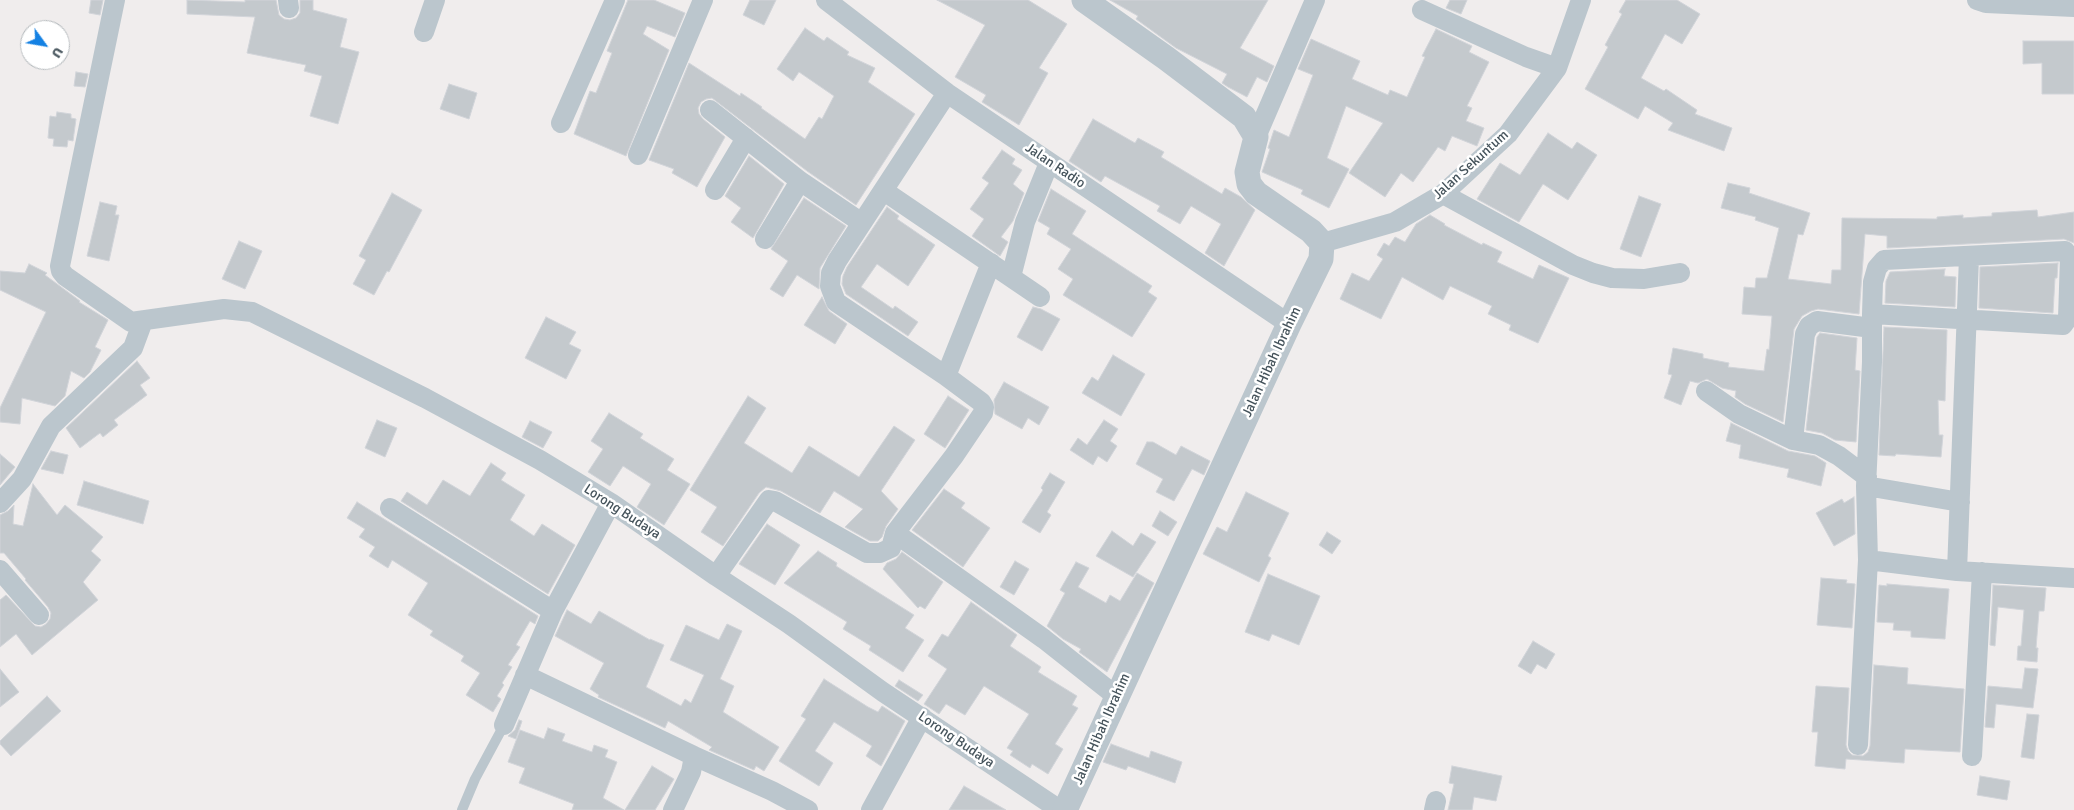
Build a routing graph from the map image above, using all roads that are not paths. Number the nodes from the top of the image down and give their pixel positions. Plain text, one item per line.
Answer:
1 (115, 0) edge
2 (435, 0) edge
3 (615, 0) edge
4 (703, 0) edge
5 (826, 0) edge
6 (1084, 0) edge
7 (1315, 0) edge
8 (1581, 0) edge
9 (1977, 0) edge
10 (2074, 7) edge
11 (1422, 10) dead end
12 (424, 32) dead end
13 (1557, 68) junction
14 (947, 94) junction
15 (710, 110) dead end
16 (561, 123) dead end
17 (1256, 137) junction
18 (746, 138) junction
19 (638, 155) dead end
20 (1049, 163) junction
21 (800, 181) junction
22 (715, 190) dead end
23 (884, 191) junction
24 (1443, 194) junction
25 (862, 223) junction
26 (765, 239) dead end
27 (1322, 244) junction
28 (1969, 256) junction
29 (991, 263) junction
30 (1680, 272) dead end
31 (1011, 277) junction
32 (1040, 297) dead end
33 (1967, 320) junction
34 (144, 321) junction
35 (1872, 321) junction
36 (1289, 324) junction
37 (946, 376) junction
38 (1706, 391) dead end
39 (1792, 440) junction
40 (1866, 482) junction
41 (1960, 502) junction
42 (0, 503) edge
43 (612, 503) junction
44 (390, 508) dead end
45 (895, 533) junction
46 (1868, 560) junction
47 (0, 570) edge
48 (1957, 572) junction
49 (1982, 572) junction
50 (716, 576) junction
51 (2074, 578) edge
52 (552, 611) junction
53 (39, 615) dead end
54 (525, 675) junction
55 (1116, 696) junction
56 (922, 717) junction
57 (504, 725) joint
58 (1858, 745) dead end
59 (694, 756) junction
60 (1972, 756) dead end
61 (462, 810) edge
62 (673, 810) edge
63 (808, 810) edge
64 (871, 810) edge
65 (1060, 810) edge
66 (1065, 810) edge

1 - 34 street
2 - 12 street
3 - 16 street
4 - 19 street
5 - 14 street, Jalan Radio
6 - 17 street
7 - 17 street
8 - 13 street, Jalan Sekuntum
9 - 10 street
11 - 13 street
13 - 24 street, Jalan Sekuntum
14 - 20 street, Jalan Radio
14 - 23 street
15 - 18 street
17 - 27 street
18 - 21 street
18 - 22 street
20 - 31 street
20 - 36 street, Jalan Radio
21 - 25 street
21 - 26 street
23 - 25 street
23 - 29 street
24 - 27 street, Jalan Sekuntum
24 - 30 street
25 - 37 street
27 - 36 street, Jalan Hibah Ibrahim
28 - 33 street
28 - 33 street
28 - 35 street
29 - 31 street
29 - 37 street
31 - 32 street
33 - 35 street
33 - 41 street
34 - 42 street
34 - 43 street, Lorong Budaya
35 - 39 street
35 - 40 street
36 - 55 street, Jalan Hibah Ibrahim
37 - 45 street
38 - 39 street
39 - 40 street
40 - 41 street
40 - 46 street
41 - 48 street
43 - 50 street, Lorong Budaya
43 - 52 street
44 - 52 street
45 - 50 street
45 - 55 street
46 - 48 street
46 - 58 street
47 - 53 street
48 - 49 street
49 - 51 street
49 - 60 street
50 - 56 street, Lorong Budaya
52 - 54 street
54 - 57 street
54 - 59 street
55 - 66 street, Jalan Hibah Ibrahim
56 - 64 street
56 - 65 street, Lorong Budaya
57 - 61 lane
59 - 62 street
59 - 63 street

